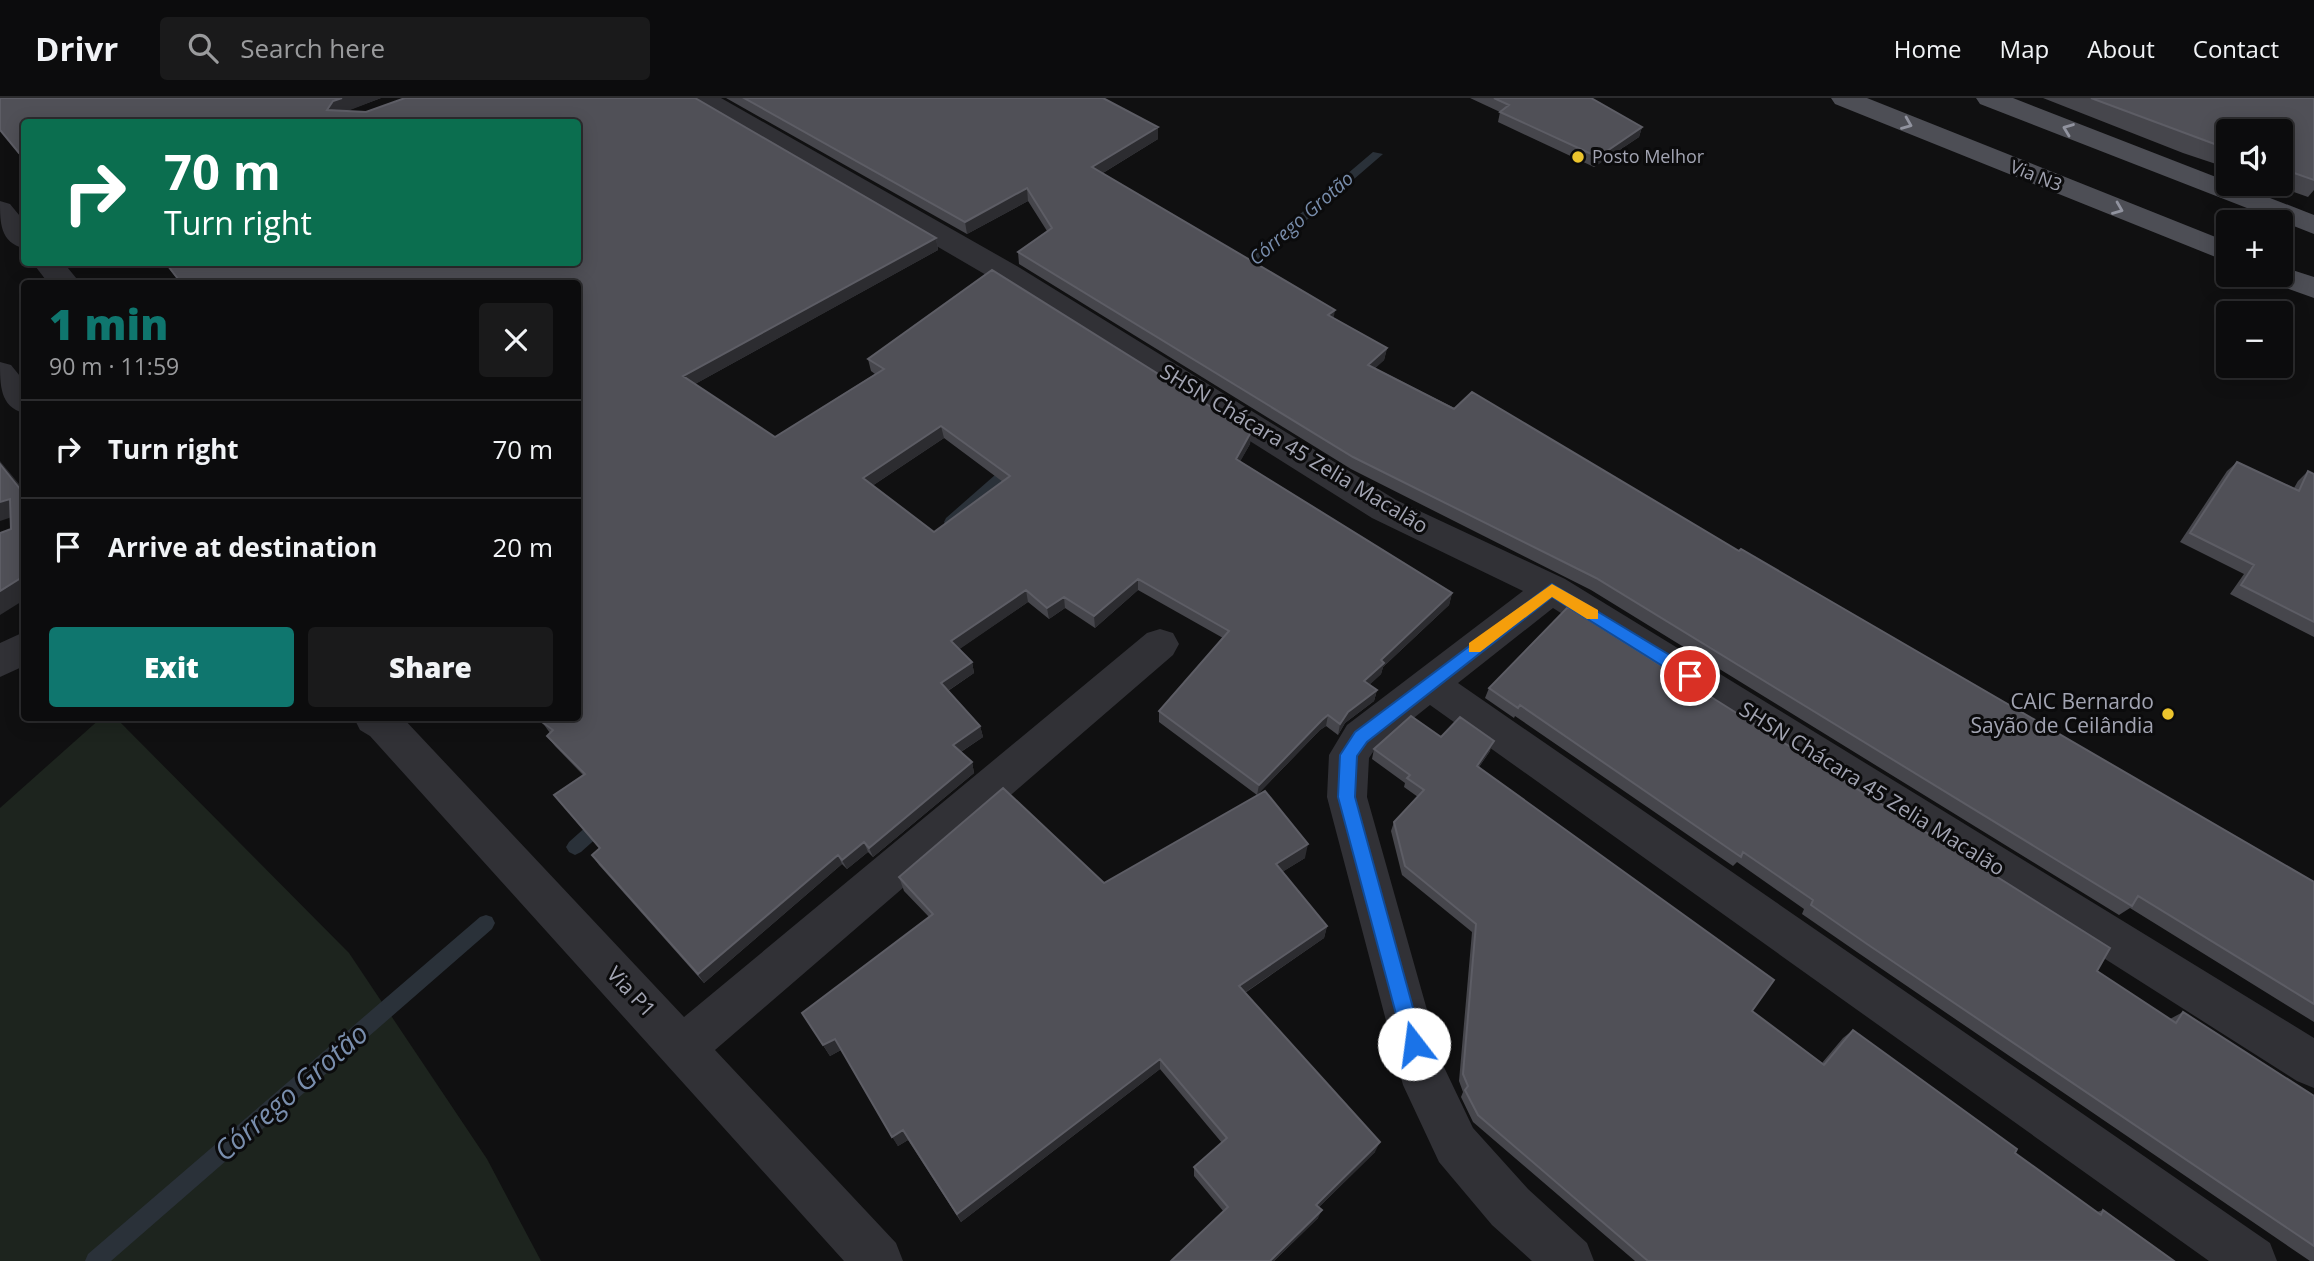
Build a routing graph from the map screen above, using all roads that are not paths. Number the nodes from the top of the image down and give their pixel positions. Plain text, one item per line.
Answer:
1 (702, 98) edge
2 (1844, 98) edge
3 (1989, 98) edge
4 (0, 210) edge
5 (2314, 225) edge
6 (21, 235) edge
7 (2216, 248) edge
8 (50, 266) edge
9 (2293, 272) edge
10 (2314, 278) edge
11 (62, 280) edge
12 (2293, 280) edge
13 (2314, 288) edge
14 (1552, 589) junction
15 (1160, 644) dead end
16 (21, 649) edge
17 (0, 662) edge
18 (1428, 683) junction
19 (381, 721) edge
20 (683, 1048) junction
21 (2314, 1065) edge
22 (878, 1261) edge
23 (1569, 1261) edge
24 (2252, 1261) edge

1 - 14 street, SHSN Chácara 45 Zelia Macalão
2 -> 7 main road, Via N3
5 -> 3 main road
4 - 6 street
8 - 11 street
9 - 10 main road
12 - 13 main road
14 - 18 street
14 - 21 street, SHSN Chácara 45 Zelia Macalão
15 - 20 street
16 - 17 street
18 - 23 street
18 - 24 street
19 - 20 street, Via P1
20 - 22 street, Via P1

